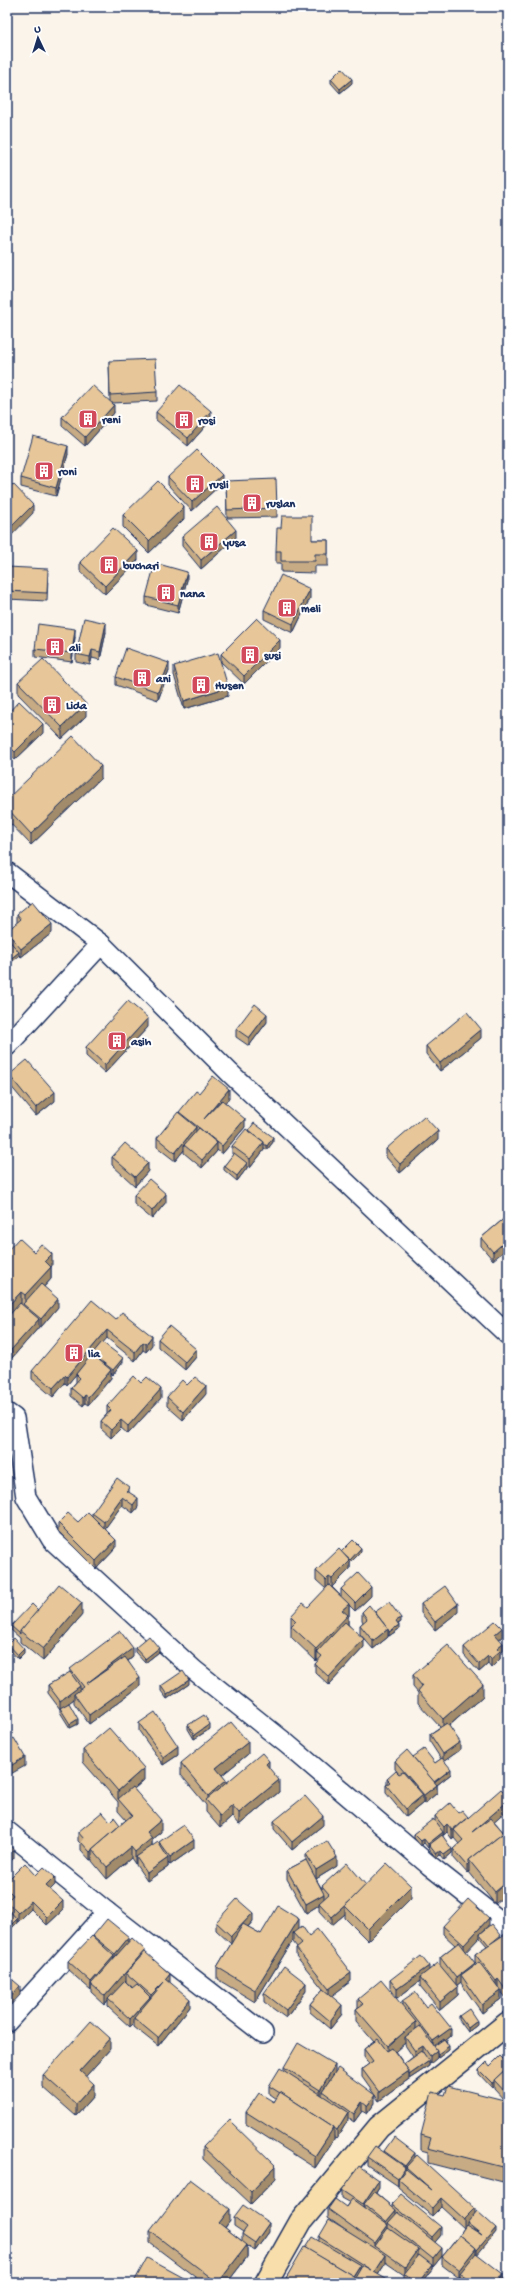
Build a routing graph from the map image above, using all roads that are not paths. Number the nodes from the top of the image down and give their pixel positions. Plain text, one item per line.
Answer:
1 (7, 872) edge
2 (101, 944) junction
3 (7, 1046) edge
4 (508, 1335) edge
5 (7, 1413) edge
6 (7, 1831) edge
7 (106, 1912) junction
8 (508, 1932) edge
9 (7, 2022) edge
10 (508, 2023) edge
11 (263, 2033) dead end
12 (266, 2283) edge

1 - 2 street
2 - 3 street
2 - 4 street
5 - 8 street
6 - 7 street
7 - 9 street
7 - 11 street
10 - 12 main road

